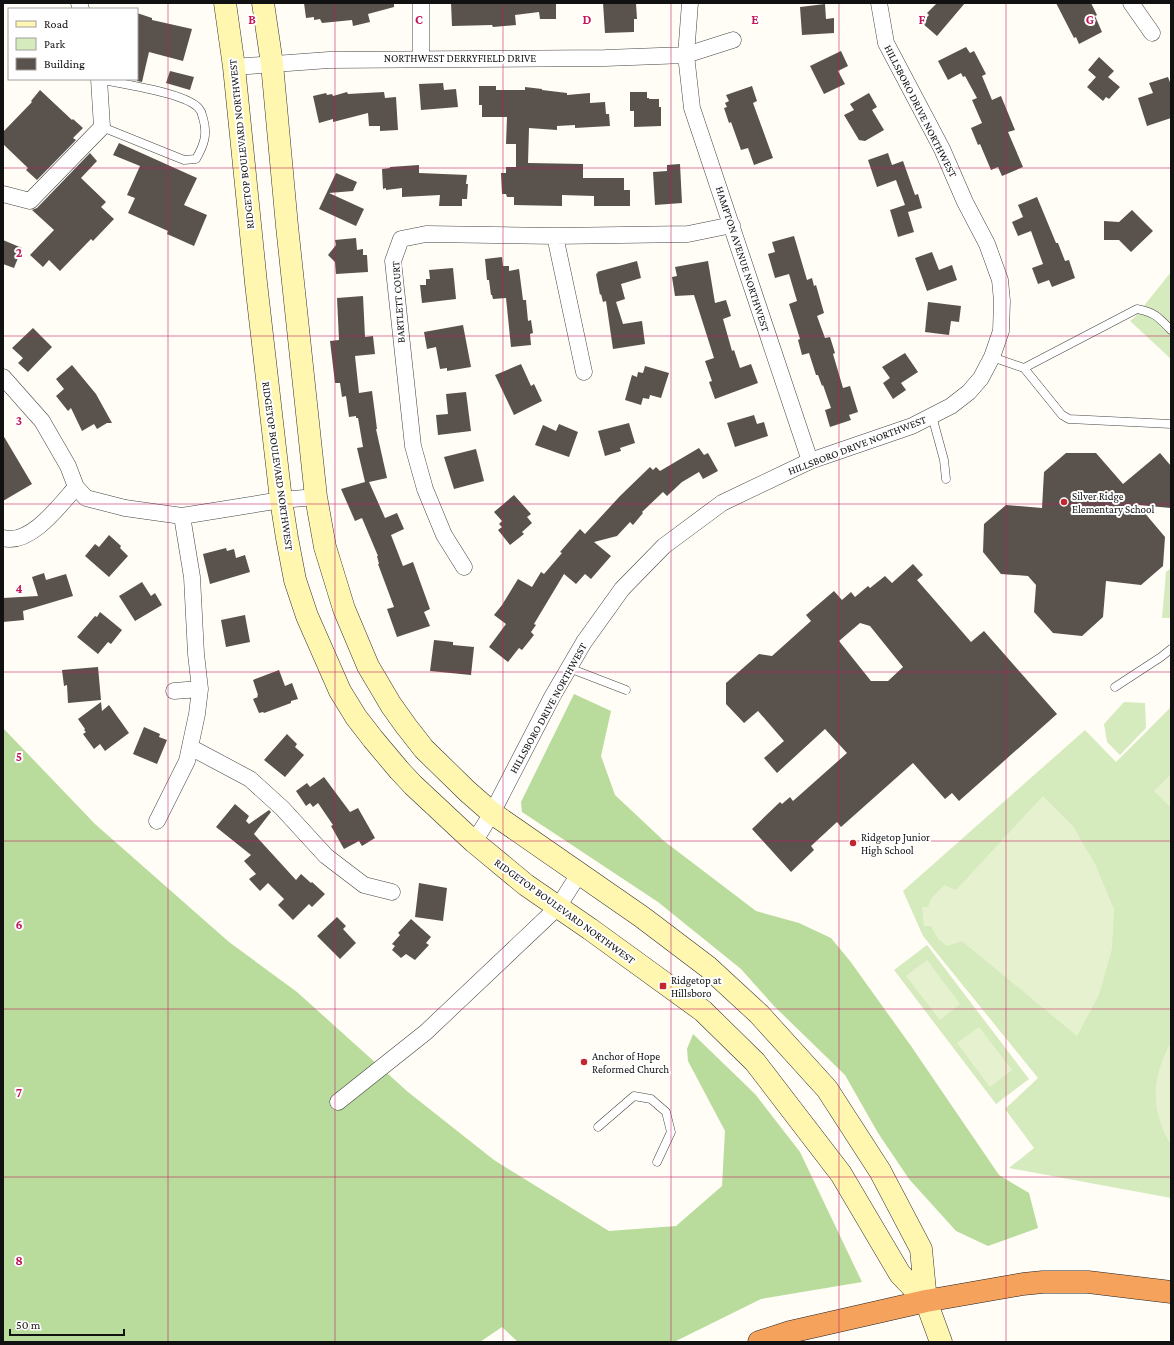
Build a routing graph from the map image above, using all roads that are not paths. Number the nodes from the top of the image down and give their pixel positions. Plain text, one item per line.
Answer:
1 (225, 3) edge
2 (263, 3) edge
3 (422, 3) edge
4 (690, 3) edge
5 (879, 3) edge
6 (1131, 3) edge
7 (1152, 33) dead end
8 (733, 40) dead end
9 (686, 55) junction
10 (421, 58) junction
11 (272, 64) junction
12 (234, 67) junction
13 (99, 80) edge
14 (104, 80) edge
15 (102, 127) junction
16 (3, 194) edge
17 (732, 225) junction
18 (555, 236) junction
19 (1171, 330) edge
20 (992, 357) junction
21 (1024, 368) junction
22 (584, 372) dead end
23 (3, 376) edge
24 (932, 416) junction
25 (1171, 424) edge
26 (810, 461) junction
27 (946, 479) dead end
28 (76, 487) junction
29 (316, 497) junction
30 (281, 500) junction
31 (182, 516) junction
32 (3, 538) edge
33 (464, 567) dead end
34 (1171, 649) edge
35 (569, 668) junction
36 (1115, 687) dead end
37 (200, 689) junction
38 (626, 690) dead end
39 (174, 691) dead end
40 (190, 747) junction
41 (492, 813) junction
42 (157, 821) dead end
43 (474, 842) junction
44 (579, 874) junction
45 (392, 892) dead end
46 (558, 907) junction
47 (338, 1102) dead end
48 (598, 1127) dead end
49 (657, 1162) dead end
50 (1171, 1292) edge
51 (926, 1301) junction
52 (759, 1342) edge
53 (941, 1342) edge

1 - 12 main road, RIDGETOP BOULEVARD NORTHWEST
2 - 11 main road, RIDGETOP BOULEVARD NORTHWEST
3 - 10 street
4 - 9 street, HAMPTON AVENUE NORTHWEST
5 - 20 street, HILLSBORO DRIVE NORTHWEST
6 - 7 street
8 - 9 street, NORTHWEST DERRYFIELD DRIVE
9 - 10 street, NORTHWEST DERRYFIELD DRIVE
9 - 17 street, HAMPTON AVENUE NORTHWEST
10 - 11 street, NORTHWEST DERRYFIELD DRIVE
11 - 12 street, NORTHWEST DERRYFIELD DRIVE
11 - 29 main road, RIDGETOP BOULEVARD NORTHWEST
12 - 30 main road, RIDGETOP BOULEVARD NORTHWEST
13 - 15 street
14 - 15 lane
15 - 16 street
17 - 18 street, BARTLETT COURT
17 - 26 street, HAMPTON AVENUE NORTHWEST
18 - 22 street
18 - 33 street, BARTLETT COURT
19 - 21 lane
20 - 21 lane
20 - 24 street, HILLSBORO DRIVE NORTHWEST
21 - 25 lane
23 - 28 street
24 - 26 street, HILLSBORO DRIVE NORTHWEST
24 - 27 lane
26 - 35 street, HILLSBORO DRIVE NORTHWEST
28 - 31 street
28 - 32 street
29 - 30 street
29 - 41 main road, RIDGETOP BOULEVARD NORTHWEST
30 - 31 street
30 - 43 main road, RIDGETOP BOULEVARD NORTHWEST
31 - 37 street
34 - 36 lane
35 - 38 lane
35 - 41 street, HILLSBORO DRIVE NORTHWEST
37 - 39 street
37 - 40 street
40 - 42 street
40 - 45 street
41 - 43 street, HILLSBORO DRIVE NORTHWEST
41 - 44 main road, RIDGETOP BOULEVARD NORTHWEST
43 - 46 main road, RIDGETOP BOULEVARD NORTHWEST
44 - 46 street
44 - 51 main road, RIDGETOP BOULEVARD NORTHWEST
46 - 47 street
46 - 51 main road, RIDGETOP BOULEVARD NORTHWEST
48 - 49 lane
50 - 51 highway
51 - 52 highway
51 - 53 main road, RIDGETOP BOULEVARD NORTHWEST

